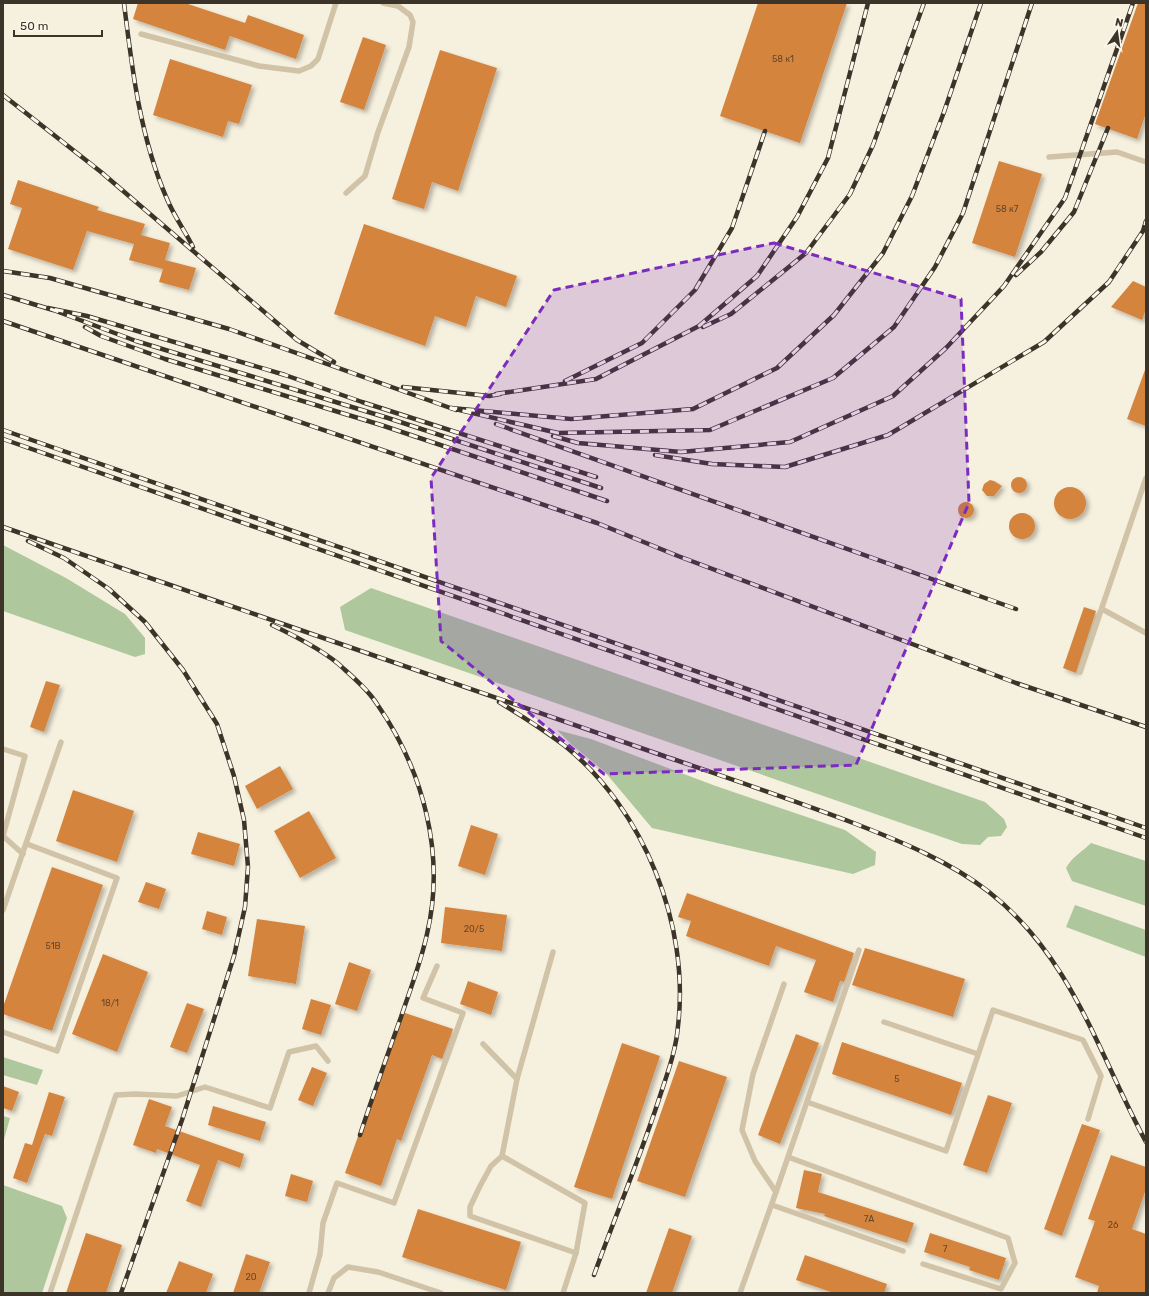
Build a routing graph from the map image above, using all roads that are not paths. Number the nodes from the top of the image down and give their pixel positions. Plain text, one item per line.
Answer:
1 (336, 3) edge
2 (383, 3) edge
3 (398, 4) edge
4 (141, 34) dead end
5 (1049, 157) dead end
6 (1146, 162) edge
7 (346, 193) dead end
8 (1146, 478) edge
9 (1102, 609) junction
10 (1146, 633) edge
11 (1080, 672) dead end
12 (61, 742) dead end
13 (3, 749) edge
14 (27, 844) junction
15 (23, 854) junction
16 (3, 910) edge
17 (859, 950) dead end
18 (553, 952) dead end
19 (438, 966) dead end
20 (784, 984) dead end
21 (884, 1022) dead end
22 (3, 1032) edge
23 (483, 1044) dead end
24 (978, 1054) junction
25 (328, 1061) dead end
26 (517, 1079) junction
27 (807, 1102) junction
28 (1088, 1119) dead end
29 (502, 1156) junction
30 (788, 1156) junction
31 (776, 1192) junction
32 (772, 1205) junction
33 (903, 1250) dead end
34 (576, 1253) junction
35 (923, 1264) dead end
36 (50, 1293) edge
37 (309, 1293) edge
38 (328, 1293) edge
39 (441, 1293) edge
40 (563, 1293) edge
41 (740, 1293) edge

1 - 4 lane
2 - 3 lane
3 - 7 lane
5 - 6 lane
8 - 9 lane
9 - 10 lane
9 - 11 lane
12 - 14 lane
13 - 15 lane
14 - 15 lane
14 - 22 lane
15 - 16 lane
17 - 27 lane
18 - 26 lane
19 - 37 lane
20 - 31 lane
21 - 24 lane
23 - 26 lane
24 - 27 lane
24 - 28 lane
25 - 36 lane
26 - 29 lane
27 - 30 lane
29 - 34 lane
29 - 34 lane
30 - 31 lane
30 - 35 lane
31 - 32 lane
32 - 33 lane
32 - 41 lane
34 - 40 lane
38 - 39 lane

